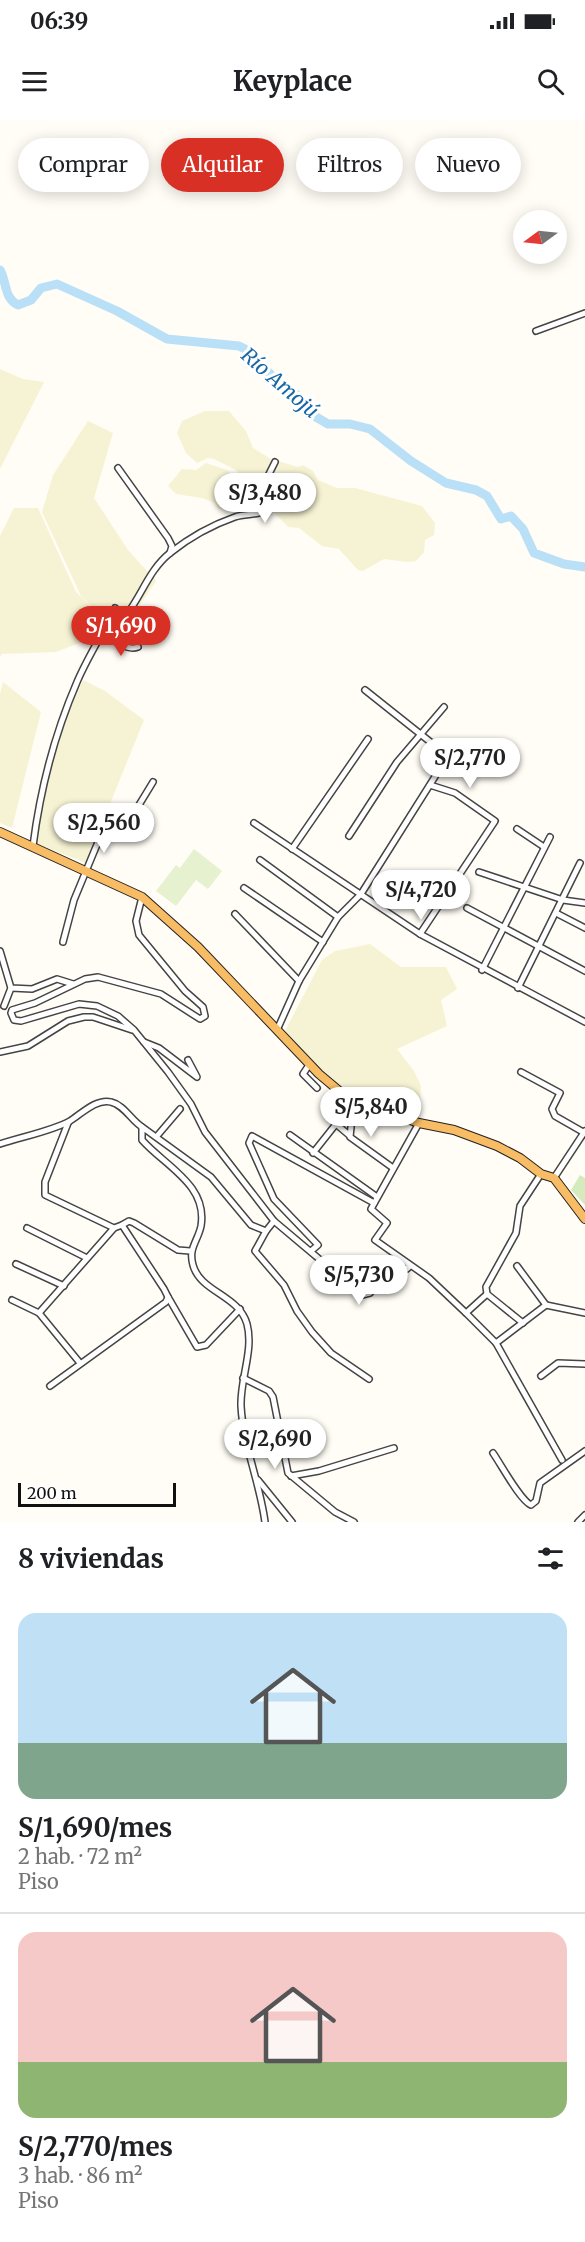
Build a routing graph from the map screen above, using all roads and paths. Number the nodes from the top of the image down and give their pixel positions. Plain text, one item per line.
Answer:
1 (585, 313) edge
2 (536, 331) dead end
3 (275, 462) dead end
4 (118, 468) dead end
5 (170, 553) junction
6 (115, 608) dead end
7 (102, 635) junction
8 (138, 646) dead end
9 (365, 690) dead end
10 (444, 707) dead end
11 (419, 734) junction
12 (368, 739) dead end
13 (153, 782) dead end
14 (430, 784) junction
15 (254, 823) dead end
16 (517, 829) dead end
17 (0, 832) edge
18 (349, 836) dead end
19 (550, 837) dead end
20 (33, 846) junction
21 (544, 847) junction
22 (292, 849) junction
23 (260, 860) dead end
24 (580, 863) dead end
25 (86, 871) junction
26 (480, 872) dead end
27 (244, 888) dead end
28 (523, 888) junction
29 (360, 894) junction
30 (142, 897) junction
31 (563, 900) junction
32 (585, 903) edge
33 (467, 908) dead end
34 (556, 913) junction
35 (235, 914) dead end
36 (338, 917) junction
37 (585, 928) edge
38 (503, 929) junction
39 (420, 934) junction
40 (63, 942) dead end
41 (322, 942) junction
42 (537, 948) junction
43 (0, 951) edge
44 (482, 970) junction
45 (585, 971) edge
46 (299, 981) junction
47 (73, 984) junction
48 (10, 988) junction
49 (518, 988) junction
50 (2, 1006) edge
51 (11, 1014) junction
52 (585, 1022) edge
53 (134, 1030) junction
54 (277, 1030) junction
55 (144, 1042) junction
56 (0, 1053) edge
57 (188, 1060) dead end
58 (309, 1065) junction
59 (521, 1072) dead end
60 (317, 1088) dead end
61 (366, 1106) junction
62 (180, 1109) dead end
63 (68, 1123) junction
64 (419, 1123) junction
65 (142, 1127) junction
66 (584, 1131) edge
67 (290, 1135) dead end
68 (349, 1135) junction
69 (157, 1136) junction
70 (0, 1144) edge
71 (313, 1153) junction
72 (393, 1168) junction
73 (541, 1174) junction
74 (554, 1178) junction
75 (376, 1200) junction
76 (585, 1219) edge
77 (274, 1221) junction
78 (122, 1225) junction
79 (27, 1228) dead end
80 (114, 1228) junction
81 (266, 1231) junction
82 (190, 1251) junction
83 (311, 1251) junction
84 (388, 1251) junction
85 (87, 1258) junction
86 (16, 1264) dead end
87 (517, 1266) dead end
88 (64, 1286) junction
89 (487, 1294) junction
90 (168, 1297) junction
91 (12, 1300) dead end
92 (546, 1305) junction
93 (240, 1309) junction
94 (39, 1313) junction
95 (466, 1313) junction
96 (585, 1313) edge
97 (523, 1323) junction
98 (496, 1343) junction
99 (80, 1363) junction
100 (585, 1364) edge
101 (541, 1376) dead end
102 (243, 1378) junction
103 (369, 1379) dead end
104 (50, 1386) dead end
105 (394, 1448) dead end
106 (585, 1451) edge
107 (493, 1454) dead end
108 (562, 1460) dead end
109 (291, 1476) junction
110 (257, 1479) junction
111 (585, 1515) edge
112 (265, 1522) edge
113 (292, 1522) edge
114 (354, 1522) edge
115 (578, 1522) edge

1 - 2 street
3 - 5 street
4 - 5 street
5 - 7 street
6 - 7 street
7 - 8 street
7 - 20 street
9 - 11 street
10 - 11 street
11 - 14 street
11 - 18 street
12 - 22 street
13 - 25 street
14 - 29 street
14 - 39 street
15 - 22 street
16 - 21 street
17 - 20 highway
19 - 21 street
20 - 25 highway
21 - 28 street
22 - 29 street
23 - 36 street
24 - 31 street
25 - 30 highway
25 - 40 street
26 - 28 street
27 - 41 street
28 - 31 street
28 - 38 street
29 - 36 street
29 - 39 street
30 - 47 street
30 - 54 highway
31 - 32 street
31 - 34 street
33 - 38 street
34 - 37 street
34 - 42 street
35 - 46 street
36 - 41 street
38 - 42 street
38 - 44 street
39 - 44 street
41 - 46 street
42 - 45 street
42 - 49 street
43 - 48 street
44 - 49 street
46 - 54 street
47 - 48 street
47 - 51 street
48 - 50 street
49 - 52 street
50 - 51 street
51 - 53 street
53 - 55 street
53 - 56 street
54 - 58 highway
55 - 57 street
55 - 77 street
58 - 60 street
58 - 61 highway
59 - 66 street
61 - 64 highway
61 - 68 street
62 - 69 street
63 - 65 street
63 - 70 street
63 - 80 street
64 - 72 street
64 - 73 highway
65 - 69 street
65 - 82 street
66 - 74 street
67 - 71 street
68 - 71 street
68 - 72 street
69 - 81 street
71 - 75 street
72 - 75 street
73 - 74 highway
73 - 89 street
74 - 76 highway
75 - 83 street
75 - 84 street
77 - 81 street
77 - 83 street
78 - 80 street
78 - 82 street
78 - 90 street
79 - 85 street
80 - 85 street
81 - 103 street
82 - 93 street
83 - 84 street
84 - 95 street
85 - 88 street
86 - 88 street
87 - 92 street
88 - 94 street
89 - 95 street
89 - 97 street
90 - 93 street
90 - 99 street
91 - 94 street
92 - 96 street
92 - 97 street
93 - 102 street
94 - 99 street
95 - 98 street
97 - 98 street
98 - 108 street
99 - 104 street
100 - 101 street
102 - 109 street
102 - 110 street
105 - 109 street
106 - 107 street
109 - 114 street
110 - 112 street
110 - 113 street
111 - 115 street

